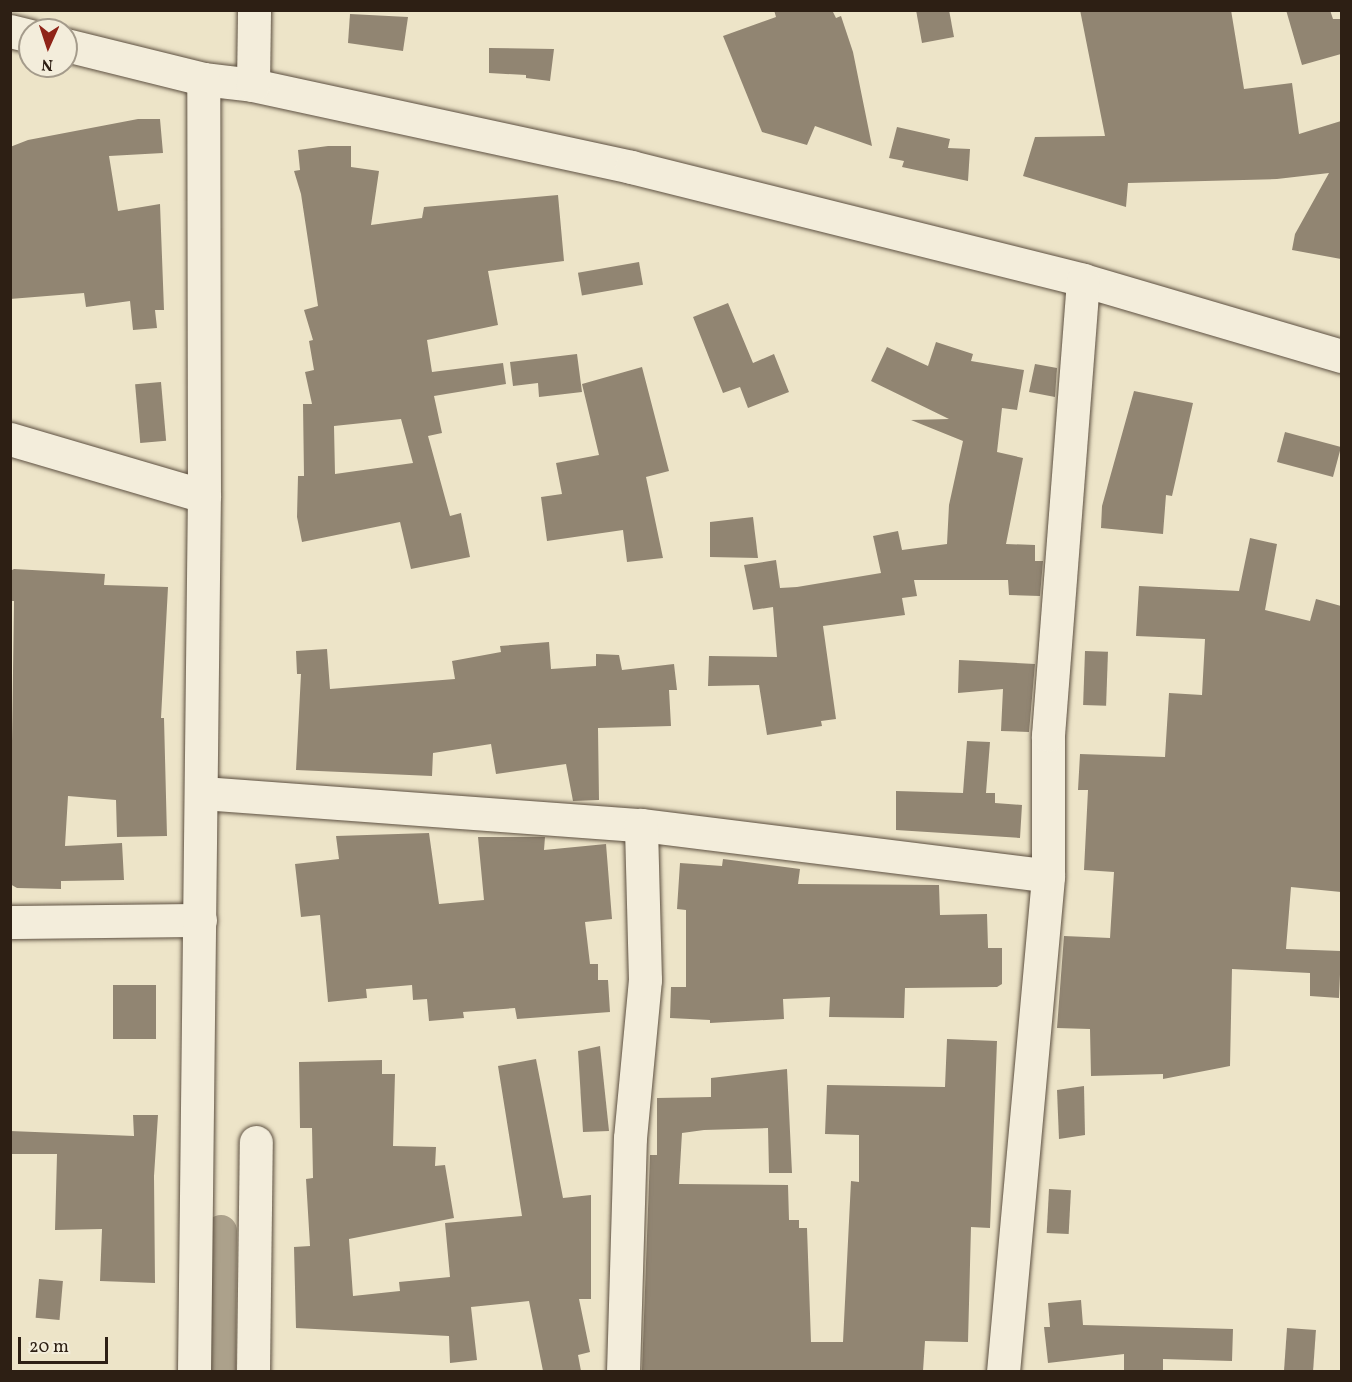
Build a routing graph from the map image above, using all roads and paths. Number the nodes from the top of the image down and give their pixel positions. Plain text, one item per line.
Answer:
1 (254, 10) edge
2 (78, 48) edge
3 (203, 79) junction
4 (253, 85) junction
5 (1083, 280) junction
6 (1341, 356) edge
7 (10, 439) edge
8 (204, 496) junction
9 (202, 793) junction
10 (641, 825) junction
11 (1048, 876) junction
12 (200, 920) junction
13 (10, 922) edge
14 (256, 1142) dead end
15 (194, 1371) edge
16 (253, 1371) edge
17 (623, 1371) edge
18 (1003, 1371) edge

1 - 4 street
2 - 3 street
3 - 4 street
3 - 8 street
4 - 5 street
5 - 6 street
5 - 11 street
7 - 8 street
8 - 9 street
9 - 10 street
9 - 12 street
10 - 11 street
10 - 17 street
11 - 18 street
12 - 13 street
12 - 15 street
14 - 16 street

